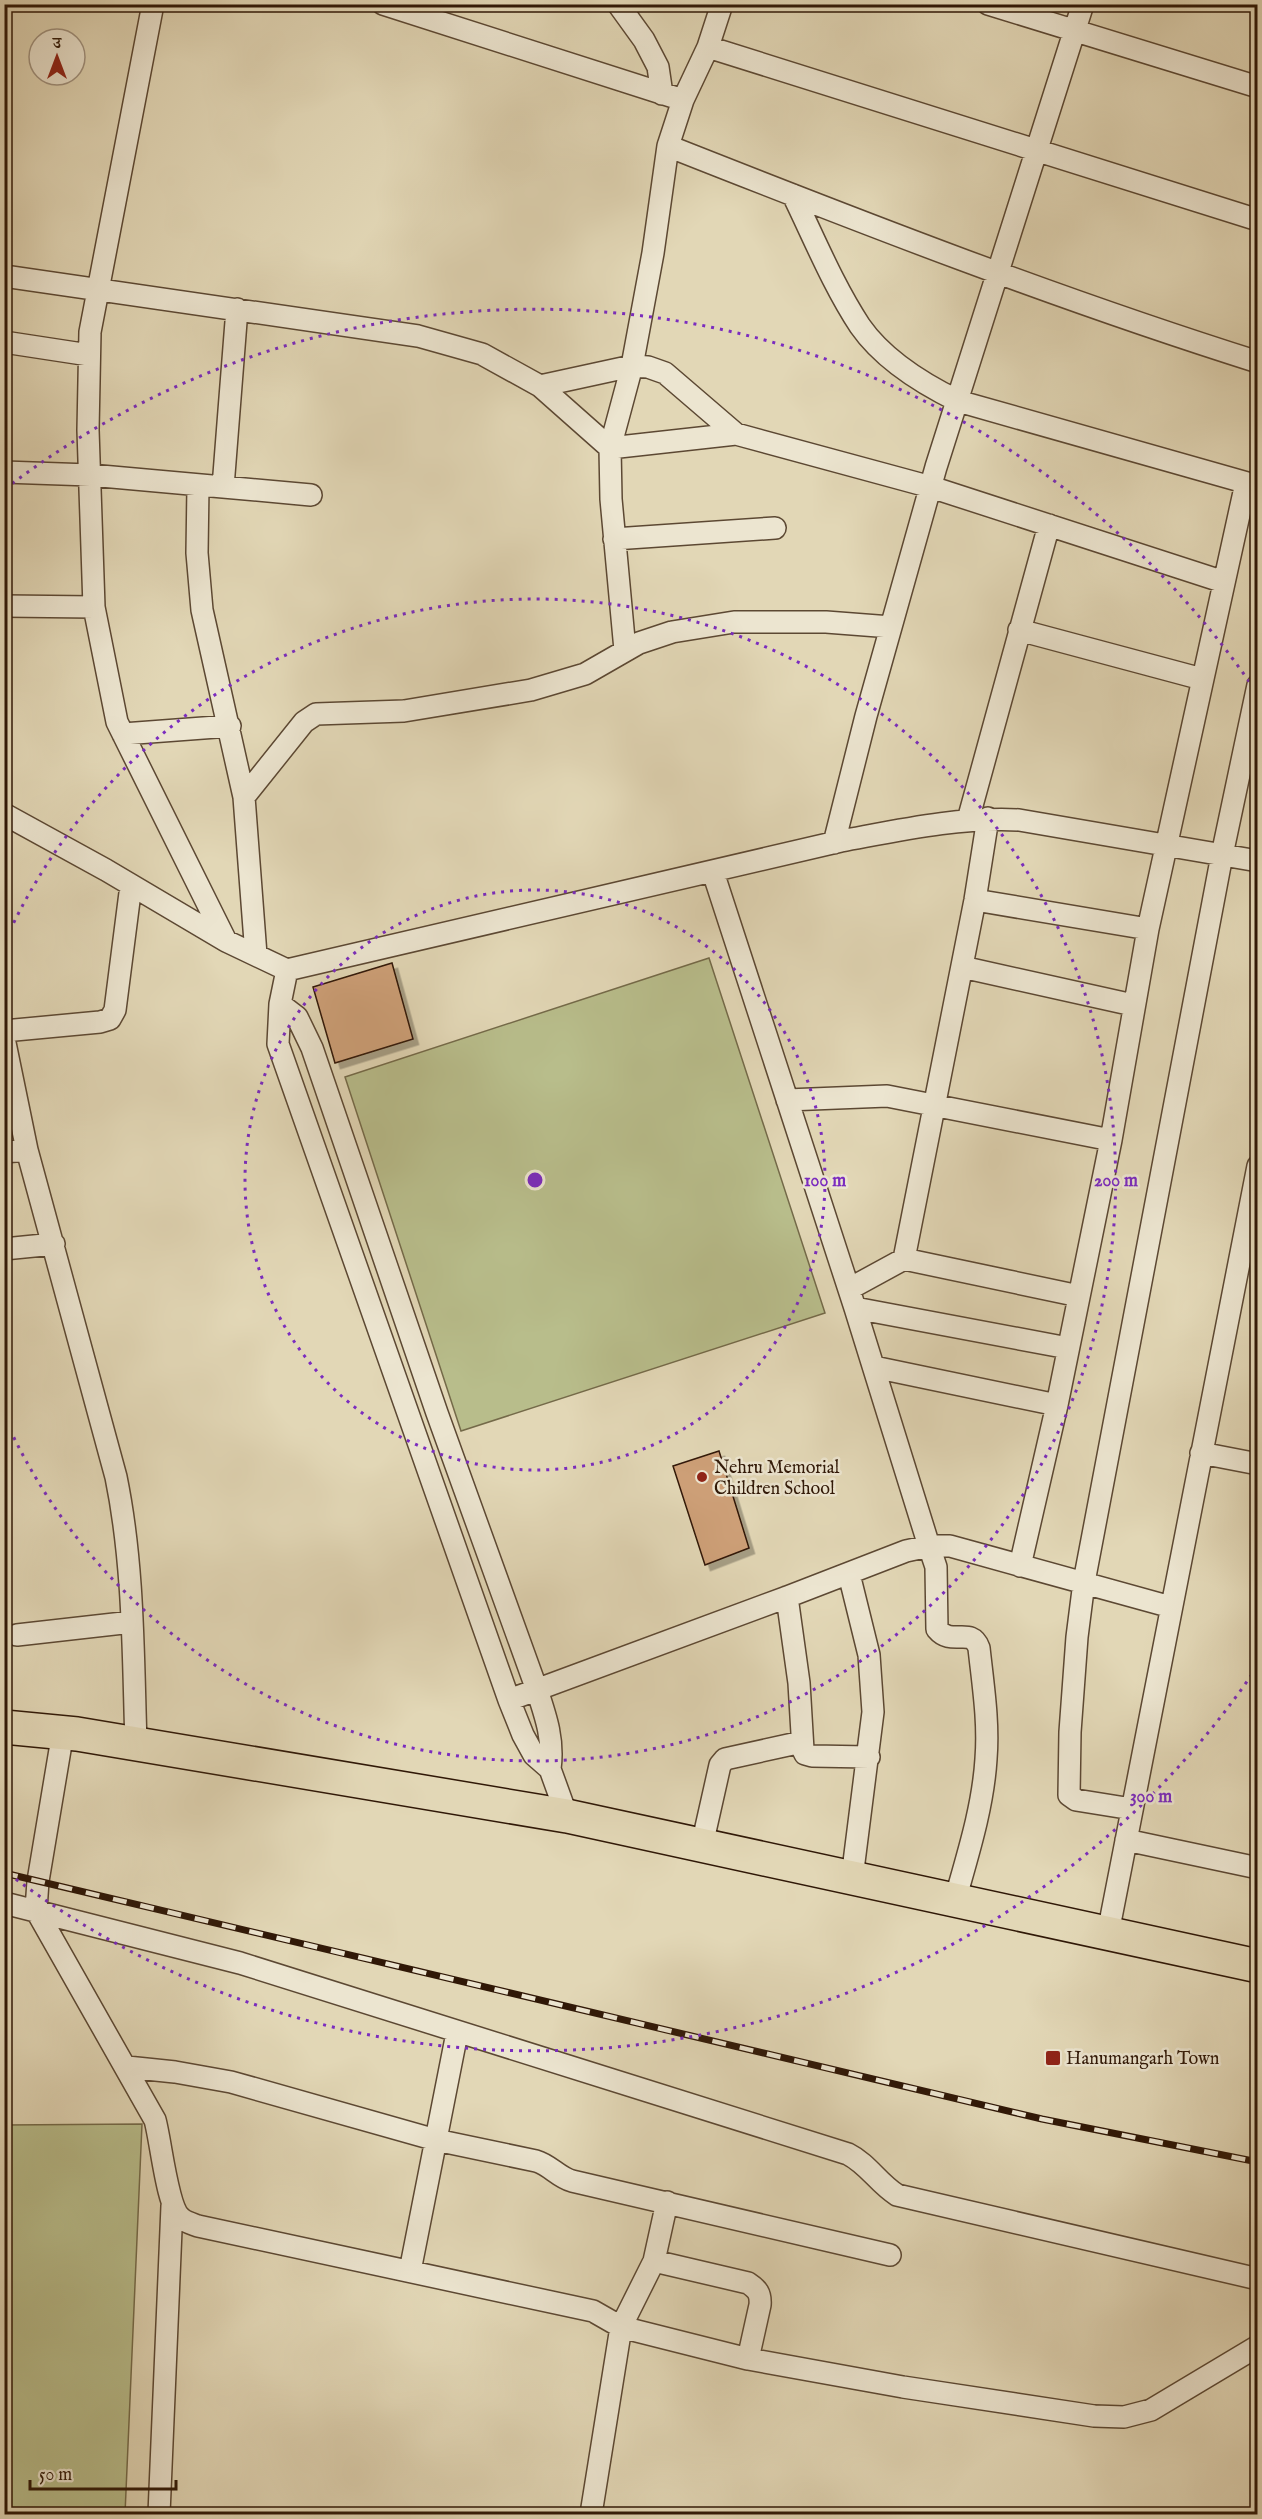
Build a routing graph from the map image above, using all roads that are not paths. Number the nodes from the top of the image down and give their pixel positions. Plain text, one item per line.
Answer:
1 (153, 4) edge
2 (383, 4) edge
3 (618, 4) edge
4 (722, 4) edge
5 (988, 4) edge
6 (1083, 4) edge
7 (406, 8) edge
8 (1074, 32) junction
9 (708, 47) junction
10 (1257, 87) edge
11 (662, 94) junction
12 (683, 100) junction
13 (668, 146) junction
14 (1038, 149) junction
15 (793, 195) junction
16 (1257, 220) edge
17 (999, 273) junction
18 (4, 276) edge
19 (98, 288) junction
20 (237, 309) junction
21 (4, 342) edge
22 (89, 355) junction
23 (1257, 362) edge
24 (632, 366) junction
25 (540, 386) junction
26 (958, 401) junction
27 (736, 434) junction
28 (610, 448) junction
29 (4, 472) edge
30 (90, 475) junction
31 (1252, 485) edge
32 (198, 486) junction
33 (223, 487) junction
34 (931, 487) junction
35 (311, 495) dead end
36 (1049, 525) junction
37 (775, 528) dead end
38 (614, 539) junction
39 (1224, 582) junction
40 (4, 606) edge
41 (94, 607) junction
42 (891, 627) junction
43 (1019, 630) junction
44 (625, 650) junction
45 (1202, 679) junction
46 (1257, 685) edge
47 (230, 726) junction
48 (123, 734) junction
49 (244, 797) junction
50 (4, 814) edge
51 (978, 819) junction
52 (834, 843) junction
53 (1168, 844) junction
54 (1222, 855) junction
55 (1257, 861) edge
56 (713, 872) junction
57 (131, 885) junction
58 (975, 900) junction
59 (1148, 929) junction
60 (226, 941) junction
61 (256, 955) junction
62 (962, 968) junction
63 (287, 970) junction
64 (280, 1004) junction
65 (1133, 1005) junction
66 (4, 1031) edge
67 (4, 1038) edge
68 (787, 1100) junction
69 (934, 1105) junction
70 (1111, 1140) junction
71 (27, 1150) junction
72 (4, 1152) edge
73 (1257, 1166) edge
74 (54, 1244) junction
75 (4, 1249) edge
76 (904, 1259) junction
77 (1079, 1296) junction
78 (852, 1299) junction
79 (1068, 1348) junction
80 (874, 1367) junction
81 (1057, 1405) junction
82 (437, 1413) junction
83 (411, 1422) junction
84 (1201, 1453) junction
85 (1257, 1464) edge
86 (929, 1546) junction
87 (1020, 1566) junction
88 (849, 1574) junction
89 (1084, 1582) junction
90 (787, 1598) junction
91 (1171, 1607) junction
92 (132, 1622) junction
93 (17, 1635) dead end
94 (537, 1690) junction
95 (509, 1700) junction
96 (4, 1727) edge
97 (63, 1732) junction
98 (802, 1742) junction
99 (136, 1744) junction
100 (868, 1758) junction
101 (550, 1769) junction
102 (1132, 1809) junction
103 (567, 1816) junction
104 (1126, 1840) junction
105 (702, 1845) junction
106 (1257, 1864) edge
107 (852, 1878) junction
108 (955, 1900) junction
109 (4, 1902) edge
110 (36, 1910) junction
111 (1108, 1933) junction
112 (1257, 1966) edge
113 (457, 2033) junction
114 (127, 2067) junction
115 (436, 2140) junction
116 (667, 2202) junction
117 (172, 2206) junction
118 (890, 2254) dead end
119 (654, 2261) junction
120 (410, 2271) junction
121 (1257, 2279) edge
122 (621, 2327) junction
123 (1257, 2346) edge
124 (748, 2359) junction
125 (159, 2514) edge
126 (591, 2514) edge

1 - 19 street
2 - 7 street
3 - 11 street
4 - 9 street
5 - 8 street
6 - 8 street
7 - 11 street
8 - 10 street
8 - 14 street
9 - 12 street
9 - 14 street
11 - 12 street
12 - 13 street
13 - 15 street
13 - 24 street
14 - 16 street
14 - 17 street
15 - 17 street
15 - 26 street
17 - 23 street
17 - 26 street
18 - 19 street
19 - 20 street
19 - 22 street
20 - 25 street
20 - 33 street
21 - 22 street
22 - 30 street
24 - 25 street
24 - 27 street
24 - 28 street
25 - 28 street
26 - 31 street
26 - 34 street
27 - 28 street
27 - 34 street
28 - 38 street
29 - 30 street
30 - 32 street
30 - 41 street
31 - 39 street
32 - 33 street
32 - 47 street
33 - 35 street
34 - 36 street
34 - 42 street
36 - 39 street
36 - 43 street
37 - 38 street
38 - 44 street
39 - 45 street
40 - 41 street
41 - 48 street
42 - 44 street
42 - 52 street
43 - 45 street
43 - 51 street
44 - 49 street
45 - 53 street
46 - 54 street
47 - 48 street
47 - 49 street
48 - 60 street
49 - 61 street
50 - 57 street
51 - 52 street
51 - 53 street
51 - 58 street
52 - 56 street
53 - 54 street
53 - 59 street
54 - 55 street
54 - 89 street
56 - 63 street
56 - 68 street
57 - 60 street
57 - 66 street
58 - 59 street
58 - 62 street
59 - 65 street
60 - 61 street
61 - 63 street
62 - 65 street
62 - 69 street
63 - 64 street
64 - 82 street
64 - 83 street
65 - 70 street
67 - 71 street
68 - 69 street
68 - 78 street
69 - 70 street
69 - 76 street
70 - 77 street
71 - 72 street
71 - 74 street
73 - 84 street
74 - 75 street
74 - 92 street
76 - 77 street
76 - 78 street
77 - 79 street
78 - 79 street
78 - 80 street
79 - 81 street
80 - 81 street
80 - 86 street
81 - 87 street
82 - 83 street
82 - 94 street
83 - 95 street
84 - 85 street
84 - 91 street
86 - 87 street
86 - 88 street
86 - 108 street
87 - 89 street
88 - 90 street
88 - 100 street
89 - 91 street
89 - 102 street
90 - 94 street
90 - 98 street
91 - 102 street
92 - 93 street
92 - 99 street
94 - 95 street
94 - 101 street
95 - 101 street
96 - 97 main road
97 - 99 main road
97 - 110 street
98 - 100 street
98 - 105 street
99 - 103 main road
100 - 107 street
101 - 103 street
102 - 104 street
103 - 105 main road
104 - 106 street
104 - 111 street
105 - 107 main road
107 - 108 main road
108 - 111 main road
109 - 110 street
110 - 113 street
110 - 114 street
111 - 112 main road
113 - 115 street
113 - 121 street
114 - 115 street
114 - 117 street
115 - 116 street
115 - 120 street
116 - 118 street
116 - 119 street
117 - 120 street
117 - 125 street
119 - 122 street
119 - 124 street
120 - 122 street
122 - 124 street
122 - 126 street
123 - 124 street

